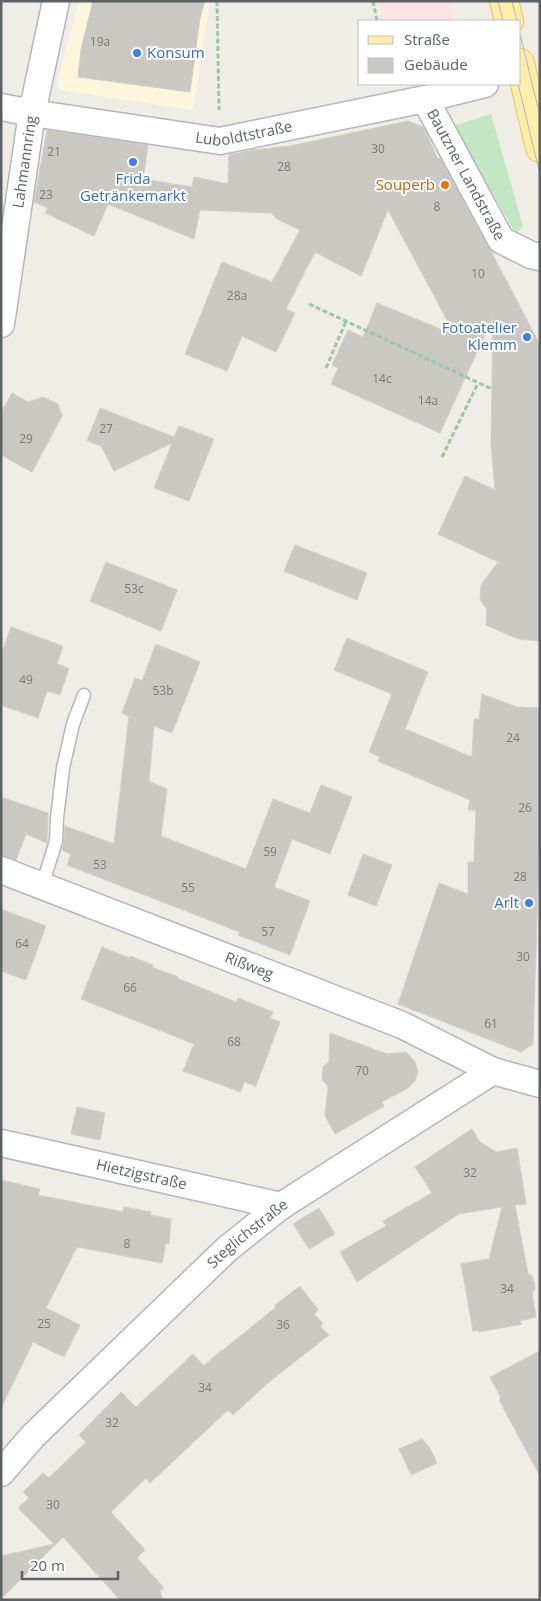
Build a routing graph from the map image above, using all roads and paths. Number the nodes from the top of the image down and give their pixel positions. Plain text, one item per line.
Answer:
1 (56, 1) edge
2 (216, 1) edge
3 (373, 1) edge
4 (504, 1) edge
5 (377, 20) edge
6 (509, 20) edge
7 (521, 71) edge
8 (481, 85) edge
9 (425, 99) junction
10 (1, 107) edge
11 (32, 113) junction
12 (220, 141) junction
13 (540, 148) edge
14 (540, 258) edge
15 (309, 304) dead end
16 (346, 321) junction
17 (1, 324) edge
18 (326, 368) dead end
19 (478, 383) junction
20 (492, 388) dead end
21 (442, 457) dead end
22 (84, 695) dead end
23 (1, 870) edge
24 (42, 886) junction
25 (493, 1070) junction
26 (540, 1084) edge
27 (1, 1143) edge
28 (281, 1206) junction
29 (1, 1473) edge

1 - 11 street, Lahmannring
2 - 12 path
3 - 5 path
4 - 6 main road
7 - 13 main road
8 - 9 street, Luboldtstraße
9 - 12 street, Luboldtstraße
9 - 14 street, Bautzner Landstraße
10 - 11 street, Luboldtstraße
11 - 12 street, Luboldtstraße
11 - 17 street, Lahmannring
15 - 16 path
16 - 18 path
16 - 19 path
19 - 20 path
19 - 21 path
22 - 24 lane
23 - 24 street, Rißweg
24 - 25 street, Rißweg
25 - 26 street
25 - 28 street, Steglichstraße
27 - 28 street, Hietzigstraße
28 - 29 street, Steglichstraße

